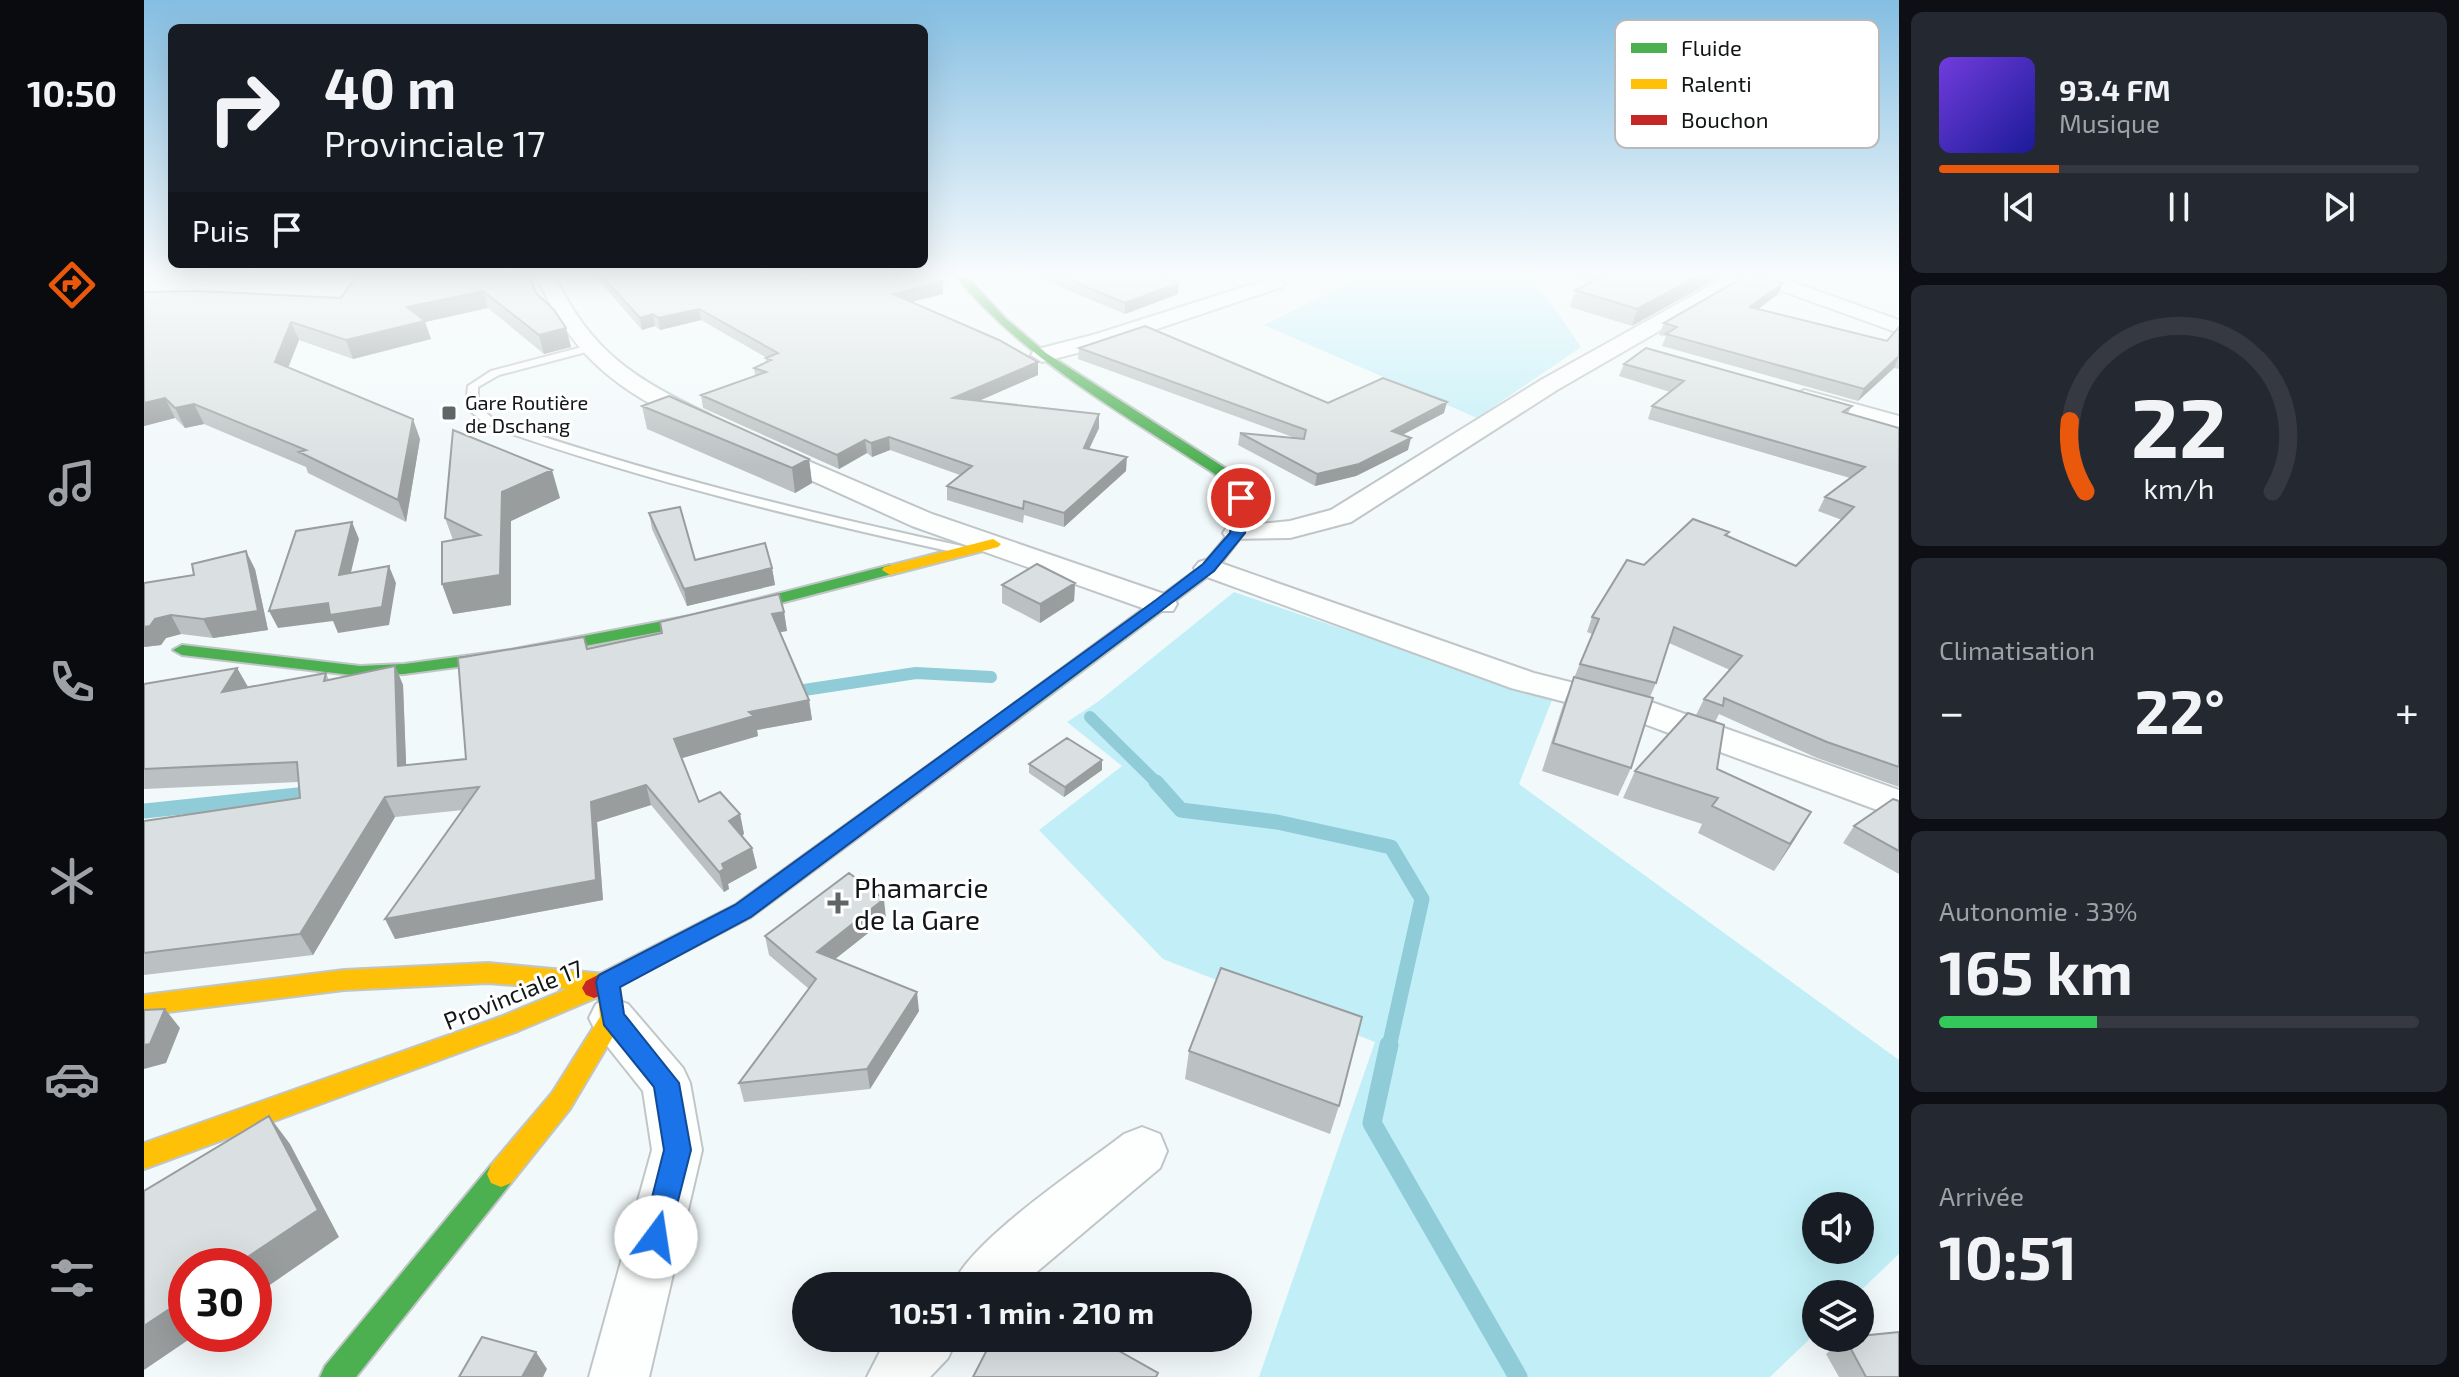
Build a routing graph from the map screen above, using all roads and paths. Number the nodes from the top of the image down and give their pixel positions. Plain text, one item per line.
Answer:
1 (577, 338) edge
2 (1022, 338) edge
3 (1106, 338) edge
4 (1633, 338) edge
5 (1623, 345) junction
6 (586, 349) junction
7 (1652, 353) edge
8 (1042, 355) junction
9 (1784, 391) edge
10 (1899, 424) edge
11 (725, 431) edge
12 (754, 445) edge
13 (1237, 533) junction
14 (993, 544) junction
15 (967, 552) junction
16 (1209, 568) junction
17 (1162, 604) junction
18 (182, 650) dead end
19 (1899, 804) edge
20 (610, 1000) junction
21 (144, 1005) edge
22 (1142, 1151) dead end
23 (144, 1156) edge
24 (994, 1272) edge
25 (913, 1352) edge
26 (336, 1377) edge
27 (619, 1377) edge
28 (897, 1377) edge

1 - 6 street
2 - 8 main road
3 - 8 street
4 - 5 street
5 - 7 street
5 - 13 street
6 - 11 street
6 - 15 lane
8 - 13 main road
9 - 10 street
12 - 14 street
13 - 16 main road, Provinciale 17
14 - 15 main road
14 - 17 street
15 - 18 main road
16 - 17 main road, Provinciale 17
16 - 19 street
17 - 20 main road, Provinciale 17
20 - 21 main road
20 - 23 main road, Provinciale 17
20 - 26 main road
20 - 27 street
22 - 24 street
25 - 28 street

